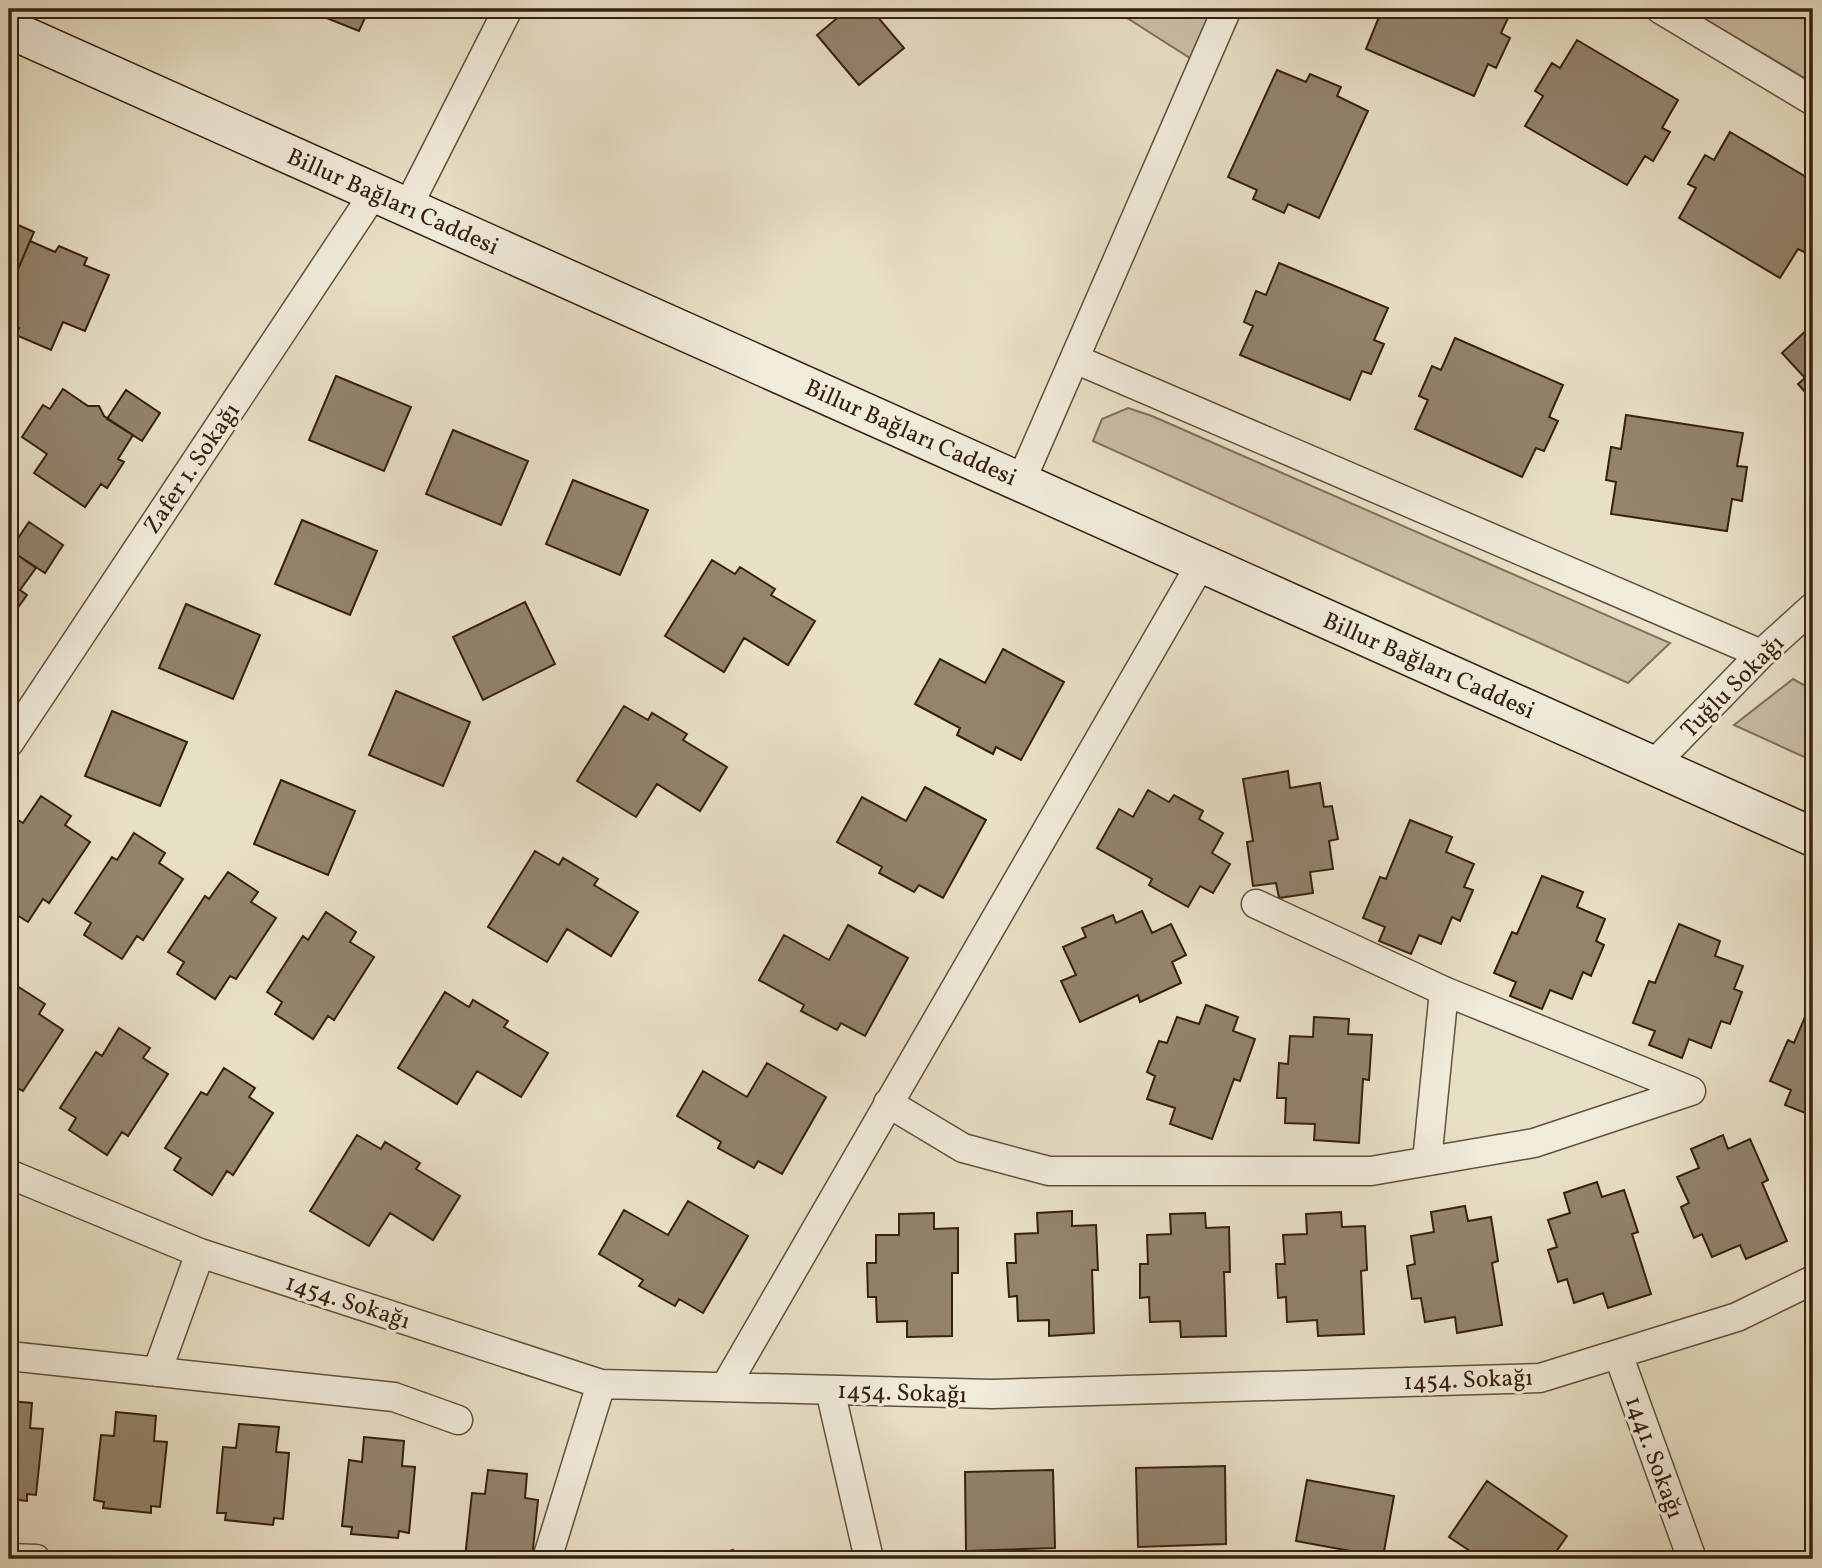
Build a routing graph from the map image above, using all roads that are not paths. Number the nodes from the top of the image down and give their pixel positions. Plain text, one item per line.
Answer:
1 (508, 9) edge
2 (1227, 9) edge
3 (1660, 9) edge
4 (9, 29) edge
5 (1813, 101) edge
6 (391, 200) junction
7 (1074, 359) junction
8 (1021, 481) junction
9 (1202, 562) junction
10 (1813, 607) edge
11 (1761, 654) junction
12 (9, 743) edge
13 (1652, 765) junction
14 (1813, 837) edge
15 (1256, 904) dead end
16 (1444, 991) junction
17 (888, 1103) junction
18 (1427, 1161) junction
19 (9, 1174) edge
20 (200, 1253) junction
21 (1813, 1280) edge
22 (1618, 1354) junction
23 (9, 1356) edge
24 (157, 1372) junction
25 (601, 1384) junction
26 (725, 1387) junction
27 (830, 1390) junction
28 (458, 1420) dead end
29 (9, 1558) edge
30 (36, 1559) edge
31 (547, 1559) edge
32 (869, 1559) edge
33 (1692, 1559) edge

1 - 6 street, Zafer 1. Sokağı
2 - 7 street
3 - 5 street
4 - 6 street, Billur Bağları Caddesi
6 - 8 street, Billur Bağları Caddesi
6 - 12 street, Zafer 1. Sokağı
7 - 8 street
7 - 11 street
8 - 9 street, Billur Bağları Caddesi
9 - 13 street, Billur Bağları Caddesi
9 - 17 street
10 - 11 street, Tuğlu Sokağı
11 - 13 street, Tuğlu Sokağı
13 - 14 street, Billur Bağları Caddesi
15 - 16 street
16 - 18 street
16 - 18 street
17 - 18 street
17 - 26 street
19 - 20 street, 1454. Sokağı
20 - 24 street
20 - 25 street, 1454. Sokağı
21 - 22 street, 1454. Sokağı
22 - 27 street, 1454. Sokağı
22 - 33 street, 1441. Sokağı
23 - 24 street
24 - 28 street
25 - 26 street, 1454. Sokağı
25 - 31 street
26 - 27 street, 1454. Sokağı
27 - 32 street
29 - 30 street

